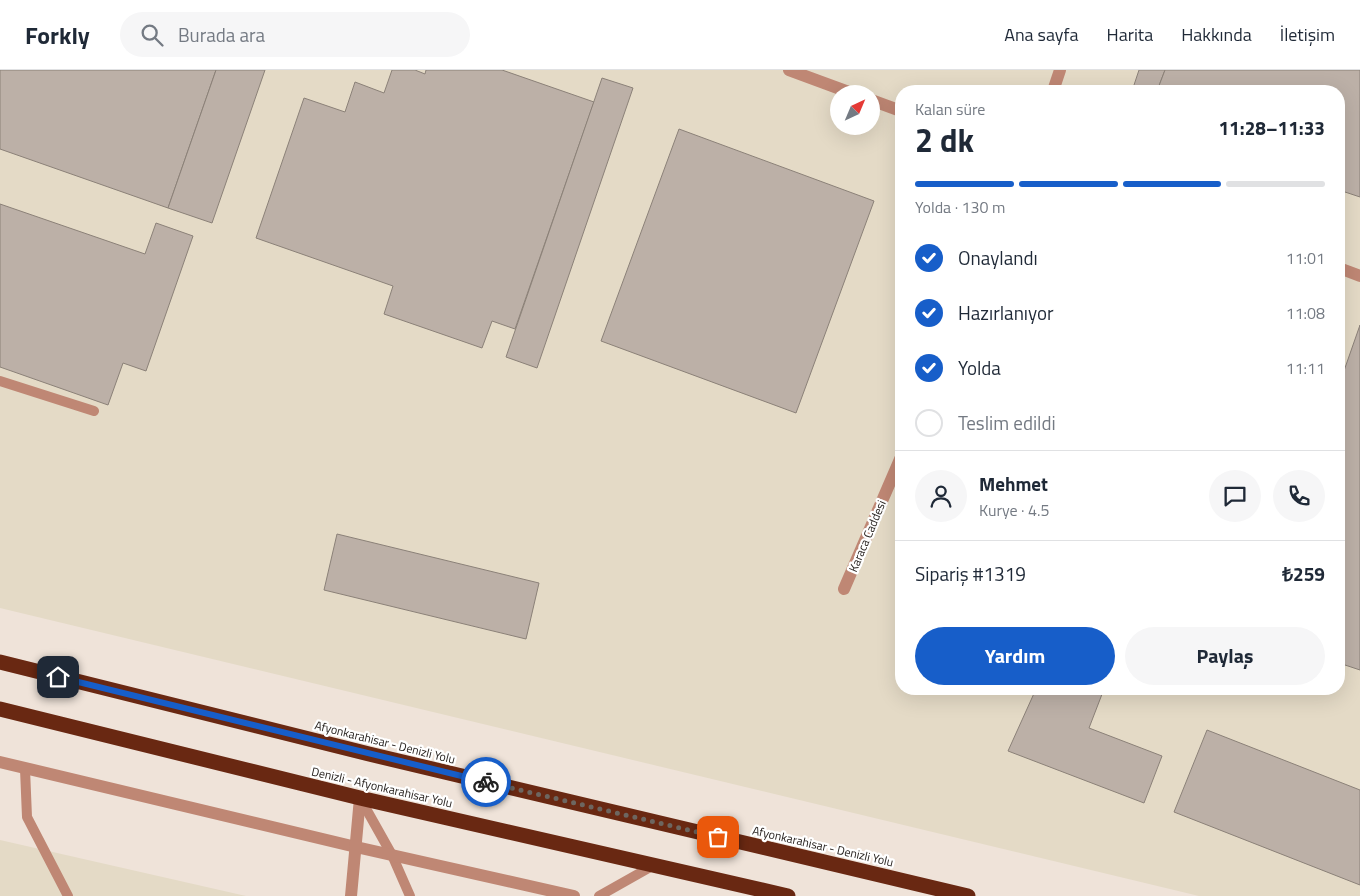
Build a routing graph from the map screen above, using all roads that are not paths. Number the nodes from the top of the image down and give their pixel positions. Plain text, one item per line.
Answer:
1 (788, 70) edge
2 (1060, 70) edge
3 (830, 85) edge
4 (1055, 85) edge
5 (880, 103) edge
6 (895, 109) edge
7 (1345, 270) edge
8 (1360, 276) edge
9 (0, 381) edge
10 (94, 411) dead end
11 (895, 471) edge
12 (844, 589) dead end
13 (0, 662) edge
14 (0, 709) edge
15 (0, 762) edge
16 (25, 769) junction
17 (360, 798) junction
18 (356, 847) junction
19 (392, 855) junction
20 (654, 865) junction
21 (68, 896) edge
22 (351, 896) edge
23 (410, 896) edge
24 (574, 896) edge
25 (599, 896) edge
26 (788, 896) edge
27 (968, 896) edge

1 - 3 street
2 - 4 street
5 - 6 street
7 - 8 street
9 - 10 lane
11 - 12 street, Karaca Caddesi
13 - 27 highway, Afyonkarahisar - Denizli Yolu
14 - 17 highway, Denizli - Afyonkarahisar Yolu
15 - 16 street
16 - 18 street
16 - 21 lane
17 - 18 street
17 - 19 lane
17 - 20 highway, Denizli - Afyonkarahisar Yolu
18 - 19 street
18 - 22 street
19 - 23 lane
19 - 24 street
20 - 25 lane
20 - 26 highway, Denizli - Afyonkarahisar Yolu

